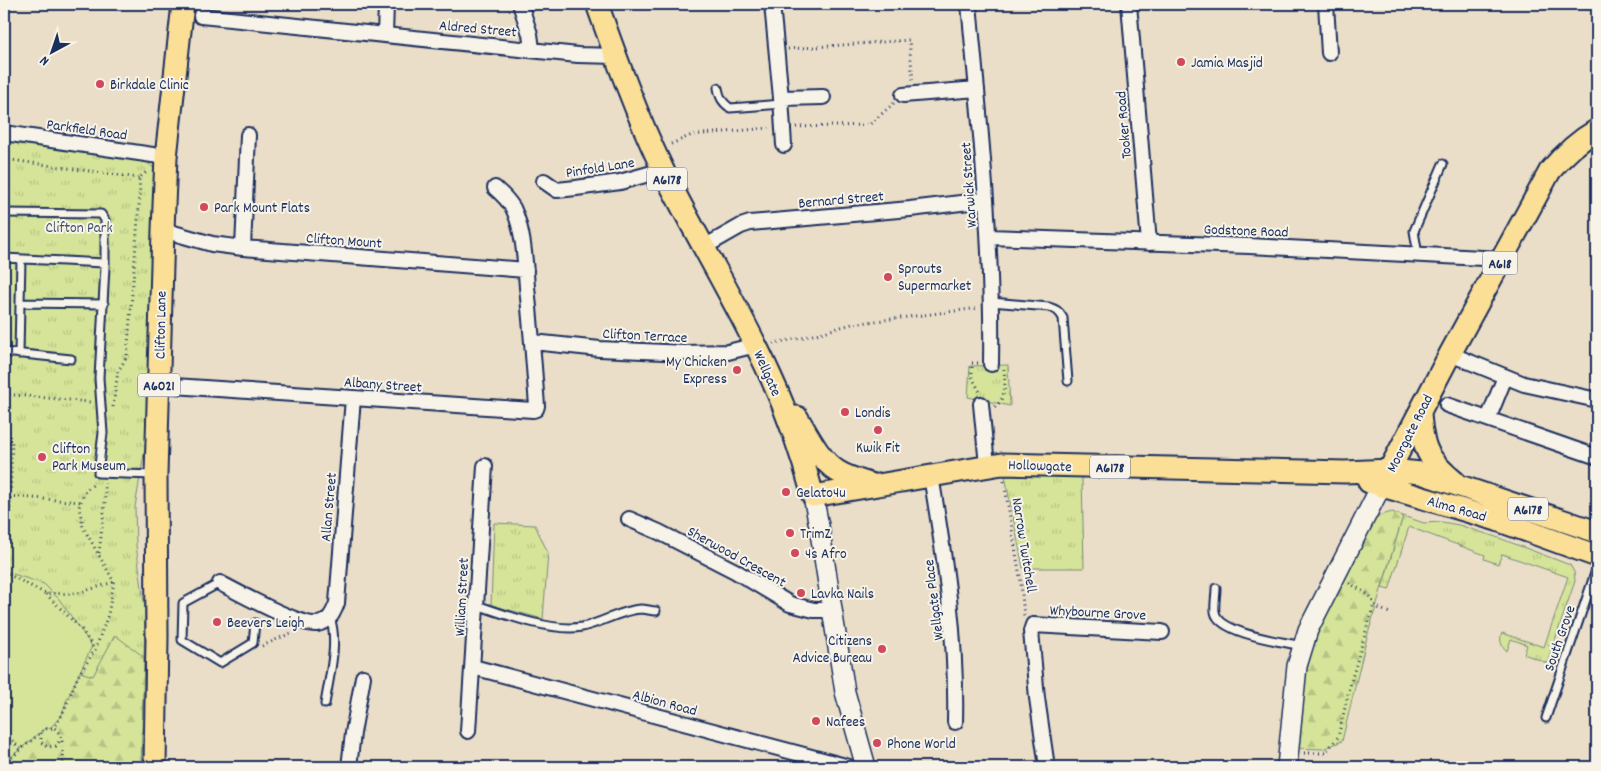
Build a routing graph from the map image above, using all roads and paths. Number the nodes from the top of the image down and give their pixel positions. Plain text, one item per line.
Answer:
1 (183, 4) edge
2 (386, 4) edge
3 (520, 4) edge
4 (597, 4) edge
5 (772, 4) edge
6 (969, 4) edge
7 (1130, 4) edge
8 (1326, 4) edge
9 (218, 11) edge
10 (201, 16) dead end
11 (385, 35) junction
12 (532, 49) junction
13 (777, 50) junction
14 (1329, 53) dead end
15 (616, 56) junction
16 (718, 88) dead end
17 (977, 89) junction
18 (908, 94) joint
19 (823, 97) dead end
20 (782, 101) junction
21 (1597, 130) edge
22 (4, 133) edge
23 (248, 135) dead end
24 (784, 145) dead end
25 (4, 158) edge
26 (166, 158) junction
27 (1443, 164) dead end
28 (663, 170) junction
29 (139, 178) dead end
30 (544, 180) dead end
31 (495, 188) dead end
32 (986, 200) junction
33 (4, 213) edge
34 (162, 230) junction
35 (988, 237) junction
36 (1149, 243) junction
37 (704, 247) junction
38 (243, 248) junction
39 (1418, 255) junction
40 (4, 258) edge
41 (20, 259) junction
42 (1502, 259) junction
43 (104, 263) junction
44 (526, 270) junction
45 (20, 303) junction
46 (104, 304) junction
47 (992, 304) junction
48 (533, 342) junction
49 (756, 345) junction
50 (4, 352) edge
51 (19, 354) junction
52 (1450, 354) junction
53 (71, 358) dead end
54 (991, 364) junction
55 (771, 376) junction
56 (1506, 377) junction
57 (1068, 381) dead end
58 (159, 385) junction
59 (4, 394) edge
60 (353, 398) junction
61 (1597, 400) edge
62 (102, 403) junction
63 (114, 405) dead end
64 (1447, 405) dead end
65 (981, 410) junction
66 (1420, 411) junction
67 (1488, 419) junction
68 (4, 444) edge
69 (1597, 457) edge
70 (994, 464) junction
71 (485, 466) dead end
72 (105, 474) junction
73 (156, 475) junction
74 (931, 476) junction
75 (1386, 478) junction
76 (1459, 485) junction
77 (876, 486) junction
78 (9, 496) junction
79 (813, 496) junction
80 (81, 502) dead end
81 (1534, 511) junction
82 (629, 519) dead end
83 (1597, 532) edge
84 (1597, 544) edge
85 (4, 553) edge
86 (98, 554) dead end
87 (1597, 556) edge
88 (1597, 566) edge
89 (4, 572) edge
90 (1335, 575) junction
91 (114, 582) dead end
92 (220, 583) joint
93 (1216, 588) dead end
94 (46, 594) junction
95 (1374, 604) junction
96 (477, 605) junction
97 (832, 610) junction
98 (656, 611) dead end
99 (1392, 614) dead end
100 (330, 618) junction
101 (255, 624) dead end
102 (1032, 625) junction
103 (1162, 632) dead end
104 (1303, 646) junction
105 (95, 650) dead end
106 (473, 667) junction
107 (363, 677) dead end
108 (325, 704) dead end
109 (1546, 718) dead end
110 (955, 722) dead end
111 (54, 728) dead end
112 (468, 731) dead end
113 (41, 732) junction
114 (4, 735) edge
115 (60, 739) dead end
116 (20, 750) junction
117 (1287, 760) edge
118 (812, 763) edge
119 (4, 764) edge
120 (155, 767) edge
121 (349, 767) edge
122 (850, 767) edge
123 (866, 767) edge
124 (1047, 767) edge

1 - 26 main road, Clifton Lane / A6021
2 - 11 street
3 - 12 street
4 - 15 main road, Wellgate / A6178
5 - 13 street
6 - 17 street, Warwick Street
7 - 36 street, Tooker Road
8 - 14 street
9 - 10 street, Aldred Street
9 - 11 street, Aldred Street
11 - 12 street, Aldred Street
12 - 15 street, Aldred Street
13 - 18 path
13 - 20 street
15 - 28 main road, Wellgate / A6178
16 - 20 lane
17 - 18 street
17 - 32 street, Warwick Street
19 - 20 street
20 - 24 street
21 - 42 main road, Moorgate Road / A618
22 - 26 street, Parkfield Road
23 - 38 street
25 - 29 path
26 - 34 main road, Clifton Lane / A6021
27 - 39 lane
28 - 30 street, Pinfold Lane
28 - 37 main road, Wellgate / A6178
31 - 44 street
32 - 35 street, Warwick Street
32 - 37 street, Bernard Street
33 - 43 lane
34 - 38 street, Clifton Mount
34 - 58 main road, Clifton Lane / A6021
35 - 36 street, Godstone Road
35 - 47 street, Warwick Street
36 - 39 street, Godstone Road
37 - 49 main road, Wellgate / A6178
38 - 44 street, Clifton Mount
39 - 42 street, Godstone Road
40 - 41 lane
41 - 43 lane
41 - 45 lane
42 - 52 main road, Moorgate Road / A618
43 - 46 lane
44 - 48 street
45 - 46 lane
45 - 51 lane
46 - 62 lane
47 - 49 path
47 - 54 street, Warwick Street
47 - 57 lane
48 - 49 street, Clifton Terrace
48 - 60 street, Albany Street
49 - 55 main road, Wellgate / A6178
50 - 51 lane
51 - 53 lane
52 - 56 street
52 - 66 main road, Moorgate Road / A618
54 - 65 path
54 - 65 path
55 - 77 main road, A6178
55 - 79 main road, Wellgate / A6178
56 - 61 street
56 - 67 street
58 - 60 street, Albany Street
58 - 73 main road, Clifton Lane / A6021
59 - 62 path
60 - 100 street, Allan Street
62 - 63 path
62 - 72 lane
64 - 67 street
65 - 70 street
66 - 75 main road, Moorgate Road / A618
66 - 76 main road
67 - 69 street
68 - 78 path
70 - 74 main road, Hollowgate / A6178
70 - 75 main road, Hollowgate / A6178
70 - 102 path, Narrow Twitchell
71 - 96 street, William Street
72 - 73 lane
72 - 86 path
73 - 120 main road, Clifton Lane / A6021
74 - 77 main road, Hollowgate / A6178
74 - 110 street, Wellgate Place
75 - 76 main road, Alma Road / A6178
75 - 87 main road, Alma Road / A6178
75 - 90 street, Moorgate Road
76 - 81 main road, Alma Road / A6178
77 - 79 main road, Hollowgate / A6178
78 - 80 path
78 - 85 path
79 - 97 street, Wellgate
81 - 83 main road, Alma Road / A6178
81 - 84 main road, A6178
82 - 97 street, Sherwood Crescent
88 - 109 lane, South Grove
89 - 94 path
90 - 95 path
90 - 104 street, Moorgate Road
91 - 94 path
92 - 100 street
92 - 101 lane
93 - 104 lane
94 - 105 path
95 - 99 path
95 - 117 path
96 - 98 lane
96 - 106 street, William Street
97 - 123 street, Wellgate
100 - 108 lane
102 - 103 street, Whybourne Grove
102 - 124 street
104 - 117 street, Moorgate Road
106 - 112 street, William Street
106 - 118 street, Albion Road
107 - 121 street
111 - 113 path
113 - 115 path
113 - 116 path
114 - 116 path
116 - 119 path
118 - 122 street, Albion Road

